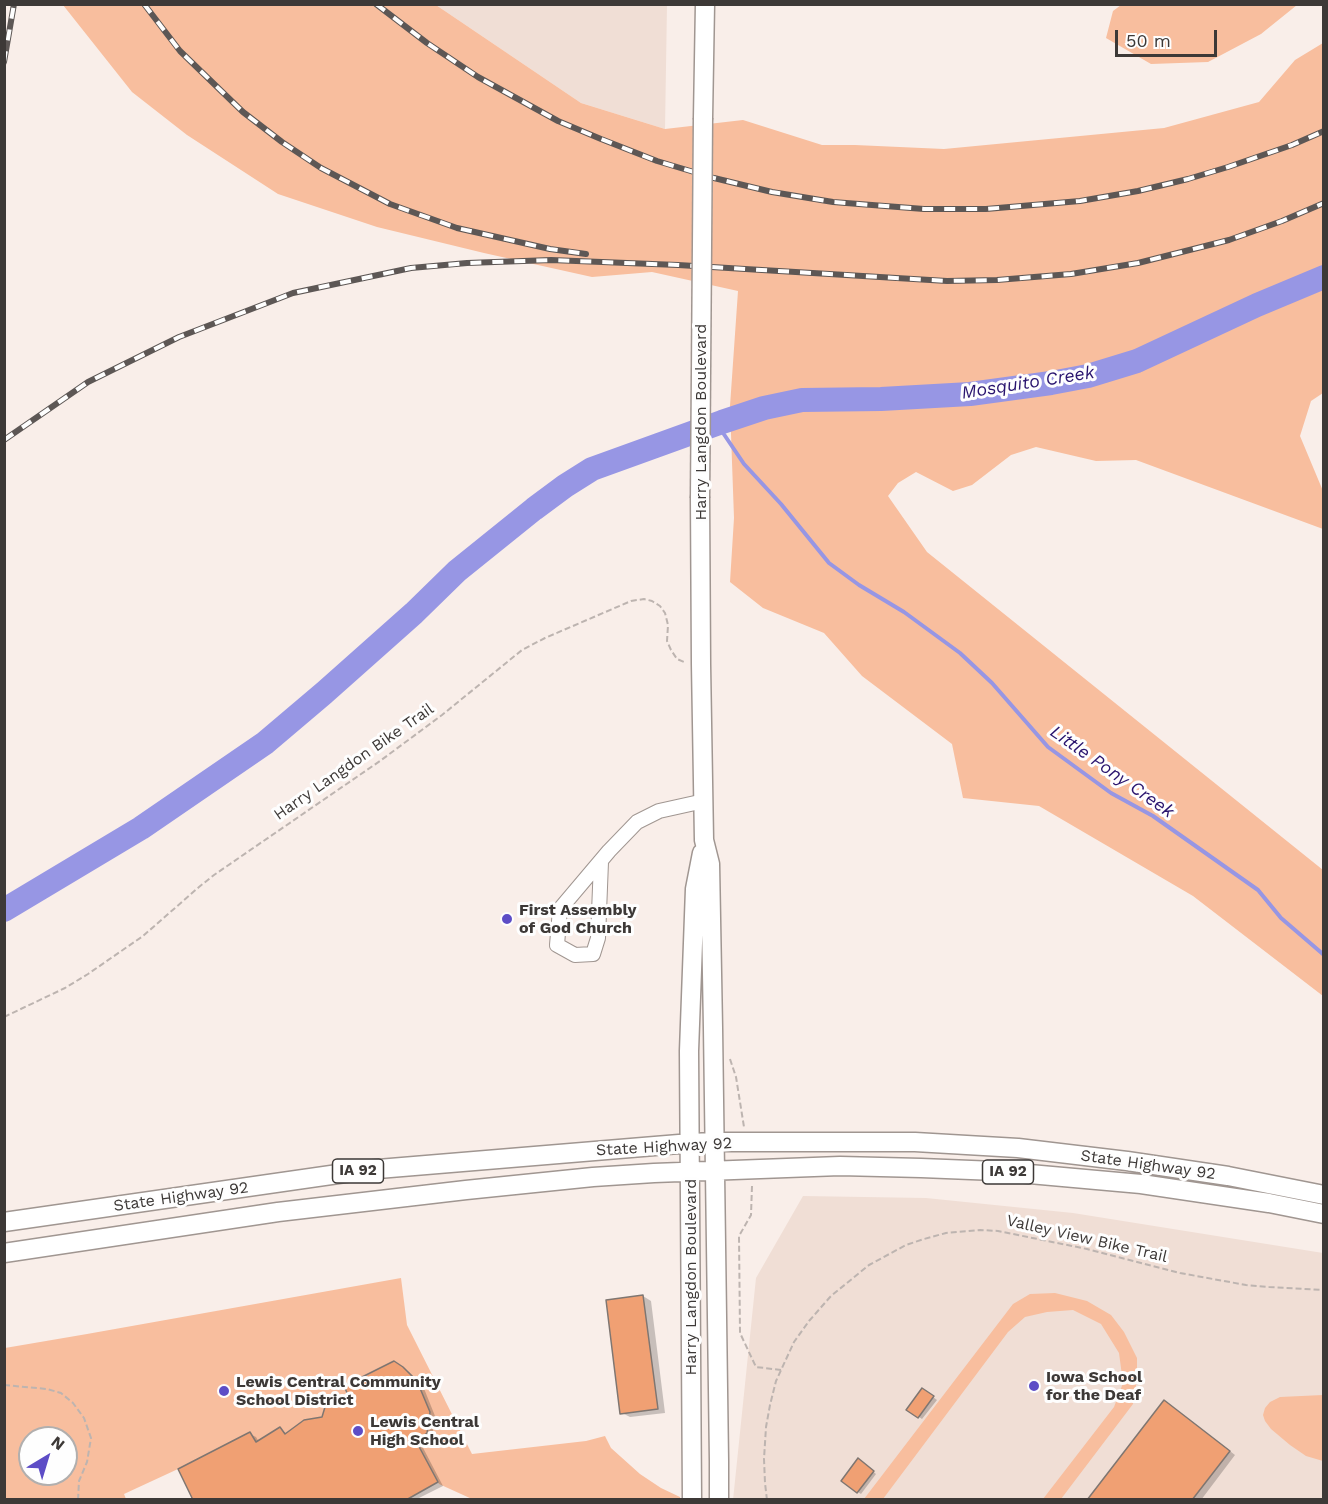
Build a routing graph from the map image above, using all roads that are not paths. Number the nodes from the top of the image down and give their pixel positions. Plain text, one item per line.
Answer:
1 (705, 4) edge
2 (704, 801) junction
3 (704, 840) junction
4 (601, 862) junction
5 (714, 1142) junction
6 (691, 1143) junction
7 (690, 1171) junction
8 (715, 1171) junction
9 (1323, 1195) edge
10 (1323, 1214) edge
11 (4, 1222) edge
12 (4, 1253) edge
13 (692, 1500) edge
14 (719, 1500) edge

1 - 2 main road, Harry Langdon Boulevard, bridge
2 - 3 main road, Harry Langdon Boulevard
2 - 4 lane
3 - 5 main road, Harry Langdon Boulevard
3 - 6 main road, Harry Langdon Boulevard
4 - 4 lane
5 - 6 main road, State Highway 92 / IA 92
5 - 8 main road, Harry Langdon Boulevard
5 - 9 main road, State Highway 92 / IA 92
6 - 7 main road, Harry Langdon Boulevard
6 - 11 main road, State Highway 92 / IA 92
7 - 8 main road, State Highway 92 / IA 92
7 - 12 main road, State Highway 92 / IA 92
7 - 13 main road, Harry Langdon Boulevard
8 - 10 main road, State Highway 92 / IA 92
8 - 14 main road, Harry Langdon Boulevard

